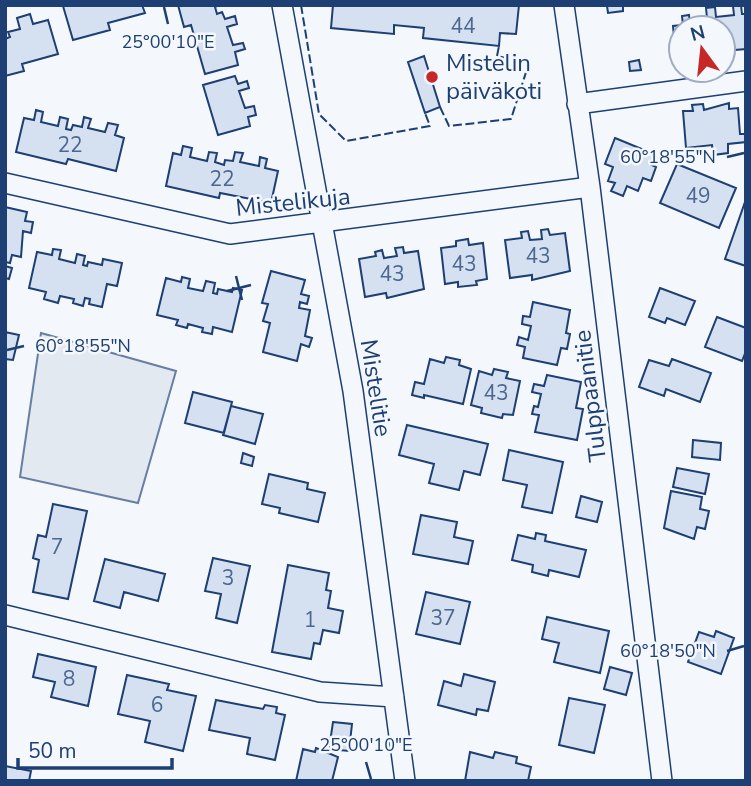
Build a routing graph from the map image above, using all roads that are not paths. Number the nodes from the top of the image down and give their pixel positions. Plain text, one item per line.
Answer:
1 (282, 5) edge
2 (564, 5) edge
3 (746, 82) edge
4 (578, 104) junction
5 (5, 183) edge
6 (590, 187) junction
7 (324, 224) junction
8 (5, 615) edge
9 (394, 697) junction
10 (405, 781) edge
11 (662, 781) edge

1 - 7 street, Mistelitie
2 - 4 street, Tulppaanitie
3 - 4 street
4 - 6 street, Tulppaanitie
5 - 7 street, Mistelikuja
6 - 7 street, Mistelikuja
6 - 11 street, Tulppaanitie
7 - 9 street, Mistelitie
8 - 9 street
9 - 10 street, Mistelitie

